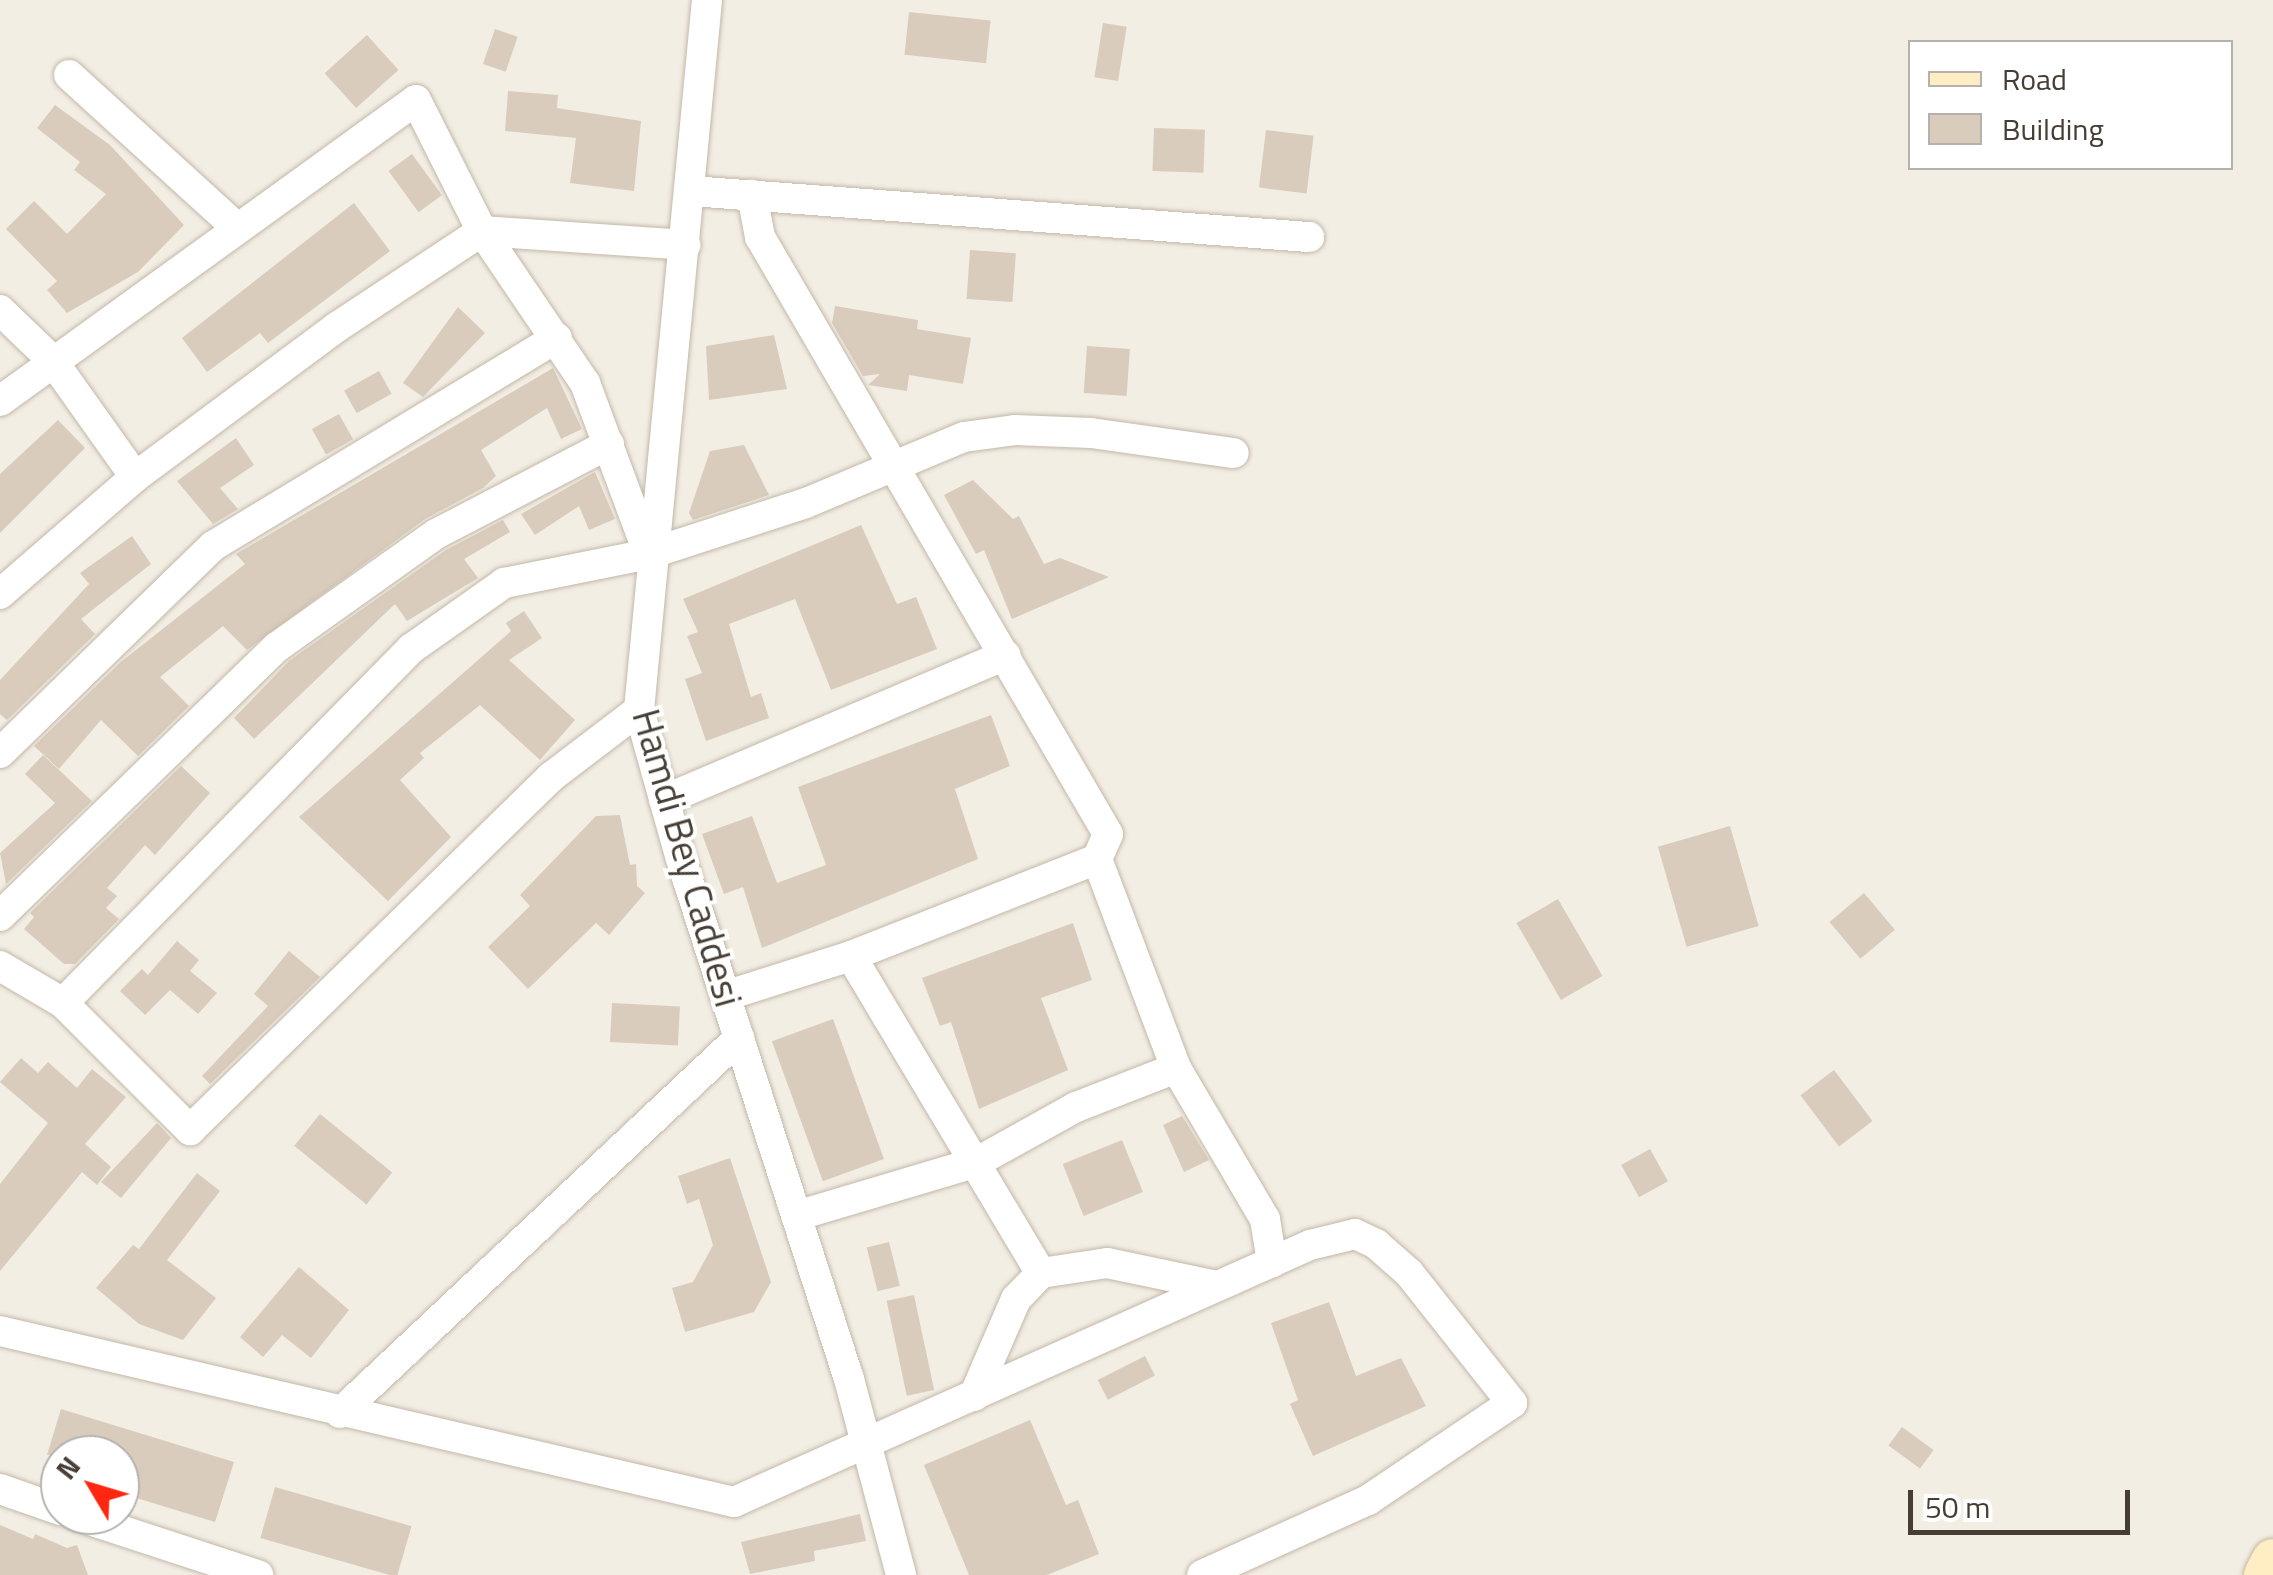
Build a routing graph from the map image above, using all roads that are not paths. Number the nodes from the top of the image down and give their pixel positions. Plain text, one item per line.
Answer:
1 (707, 0) edge
2 (69, 75) dead end
3 (690, 190) junction
4 (752, 195) junction
5 (237, 228) junction
6 (482, 231) junction
7 (1308, 237) dead end
8 (686, 246) junction
9 (0, 310) edge
10 (557, 338) junction
11 (52, 360) junction
12 (0, 400) edge
13 (608, 444) junction
14 (1234, 453) dead end
15 (892, 465) junction
16 (135, 477) junction
17 (649, 554) junction
18 (0, 594) edge
19 (1006, 654) junction
20 (639, 710) junction
21 (0, 753) edge
22 (664, 800) junction
23 (1096, 859) junction
24 (0, 916) edge
25 (851, 956) junction
26 (2, 974) edge
27 (725, 996) junction
28 (64, 1003) junction
29 (739, 1038) junction
30 (1176, 1068) junction
31 (978, 1162) junction
32 (796, 1216) junction
33 (1272, 1262) junction
34 (1041, 1273) junction
35 (1218, 1286) junction
36 (0, 1331) edge
37 (974, 1396) junction
38 (340, 1413) junction
39 (867, 1444) junction
40 (0, 1489) edge
41 (40, 1503) edge
42 (126, 1535) edge
43 (2273, 1560) edge
44 (218, 1570) edge
45 (258, 1575) edge
46 (902, 1575) edge
47 (1202, 1575) edge
48 (2265, 1575) edge

1 - 3 street, Hamdi Bey Caddesi
2 - 5 street
3 - 4 street
3 - 8 street, Hamdi Bey Caddesi
4 - 7 street
4 - 15 street
5 - 6 street
5 - 11 street
6 - 8 street
6 - 10 street
6 - 16 street
8 - 17 street, Hamdi Bey Caddesi
9 - 11 street
10 - 13 street
10 - 21 street
11 - 12 street
11 - 16 street
13 - 17 street
13 - 24 street
14 - 15 street
15 - 17 street
15 - 19 street
16 - 18 street
17 - 20 street, Hamdi Bey Caddesi
17 - 28 street
19 - 22 street
19 - 23 street
20 - 22 street, Hamdi Bey Caddesi
20 - 28 street
22 - 27 street, Hamdi Bey Caddesi
23 - 25 street
23 - 30 street
25 - 27 street
25 - 31 street
26 - 28 street
27 - 29 street, Hamdi Bey Caddesi
29 - 32 street, Hamdi Bey Caddesi
29 - 38 street
30 - 31 street
30 - 33 street
31 - 32 street
31 - 34 street
32 - 39 street, Hamdi Bey Caddesi
33 - 35 street
33 - 47 street
34 - 35 street
34 - 37 street
35 - 37 street
36 - 38 street
37 - 39 street
38 - 39 street
39 - 46 street, Hamdi Bey Caddesi
40 - 41 street
42 - 44 street
43 - 48 street
44 - 45 street

